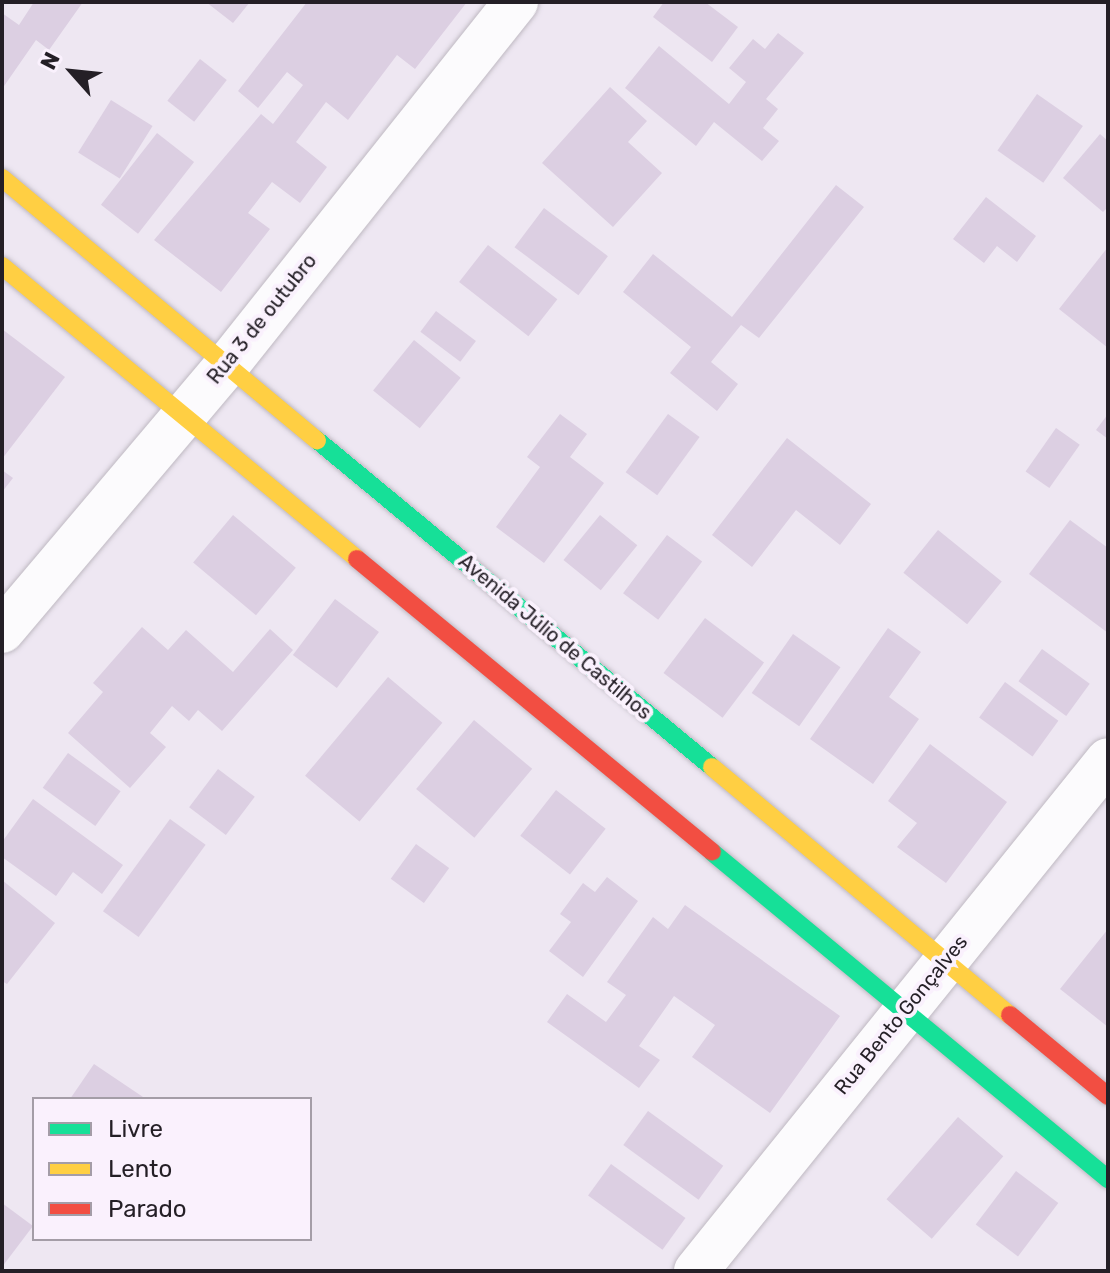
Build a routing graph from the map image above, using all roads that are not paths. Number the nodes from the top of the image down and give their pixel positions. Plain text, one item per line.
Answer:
1 (516, 2) edge
2 (2, 178) edge
3 (2, 266) edge
4 (228, 364) junction
5 (185, 412) junction
6 (2, 631) edge
7 (1108, 760) edge
8 (945, 961) junction
9 (906, 1009) junction
10 (1108, 1096) edge
11 (1108, 1146) edge
12 (1091, 1165) junction
13 (1108, 1179) edge
14 (696, 1271) edge

1 - 4 street, Rua 3 de outubro
2 - 4 street, Avenida Júlio de Castilhos
3 - 5 street
4 - 5 street, Rua 3 de outubro
4 - 8 street, Avenida Júlio de Castilhos
5 - 6 street, Rua 3 de outubro
5 - 9 street
7 - 8 street, Rua Bento Gonçalves
8 - 9 street, Rua Bento Gonçalves
8 - 10 street, Avenida Júlio de Castilhos
9 - 12 street
9 - 14 street, Rua Bento Gonçalves
11 - 12 street
12 - 13 street

